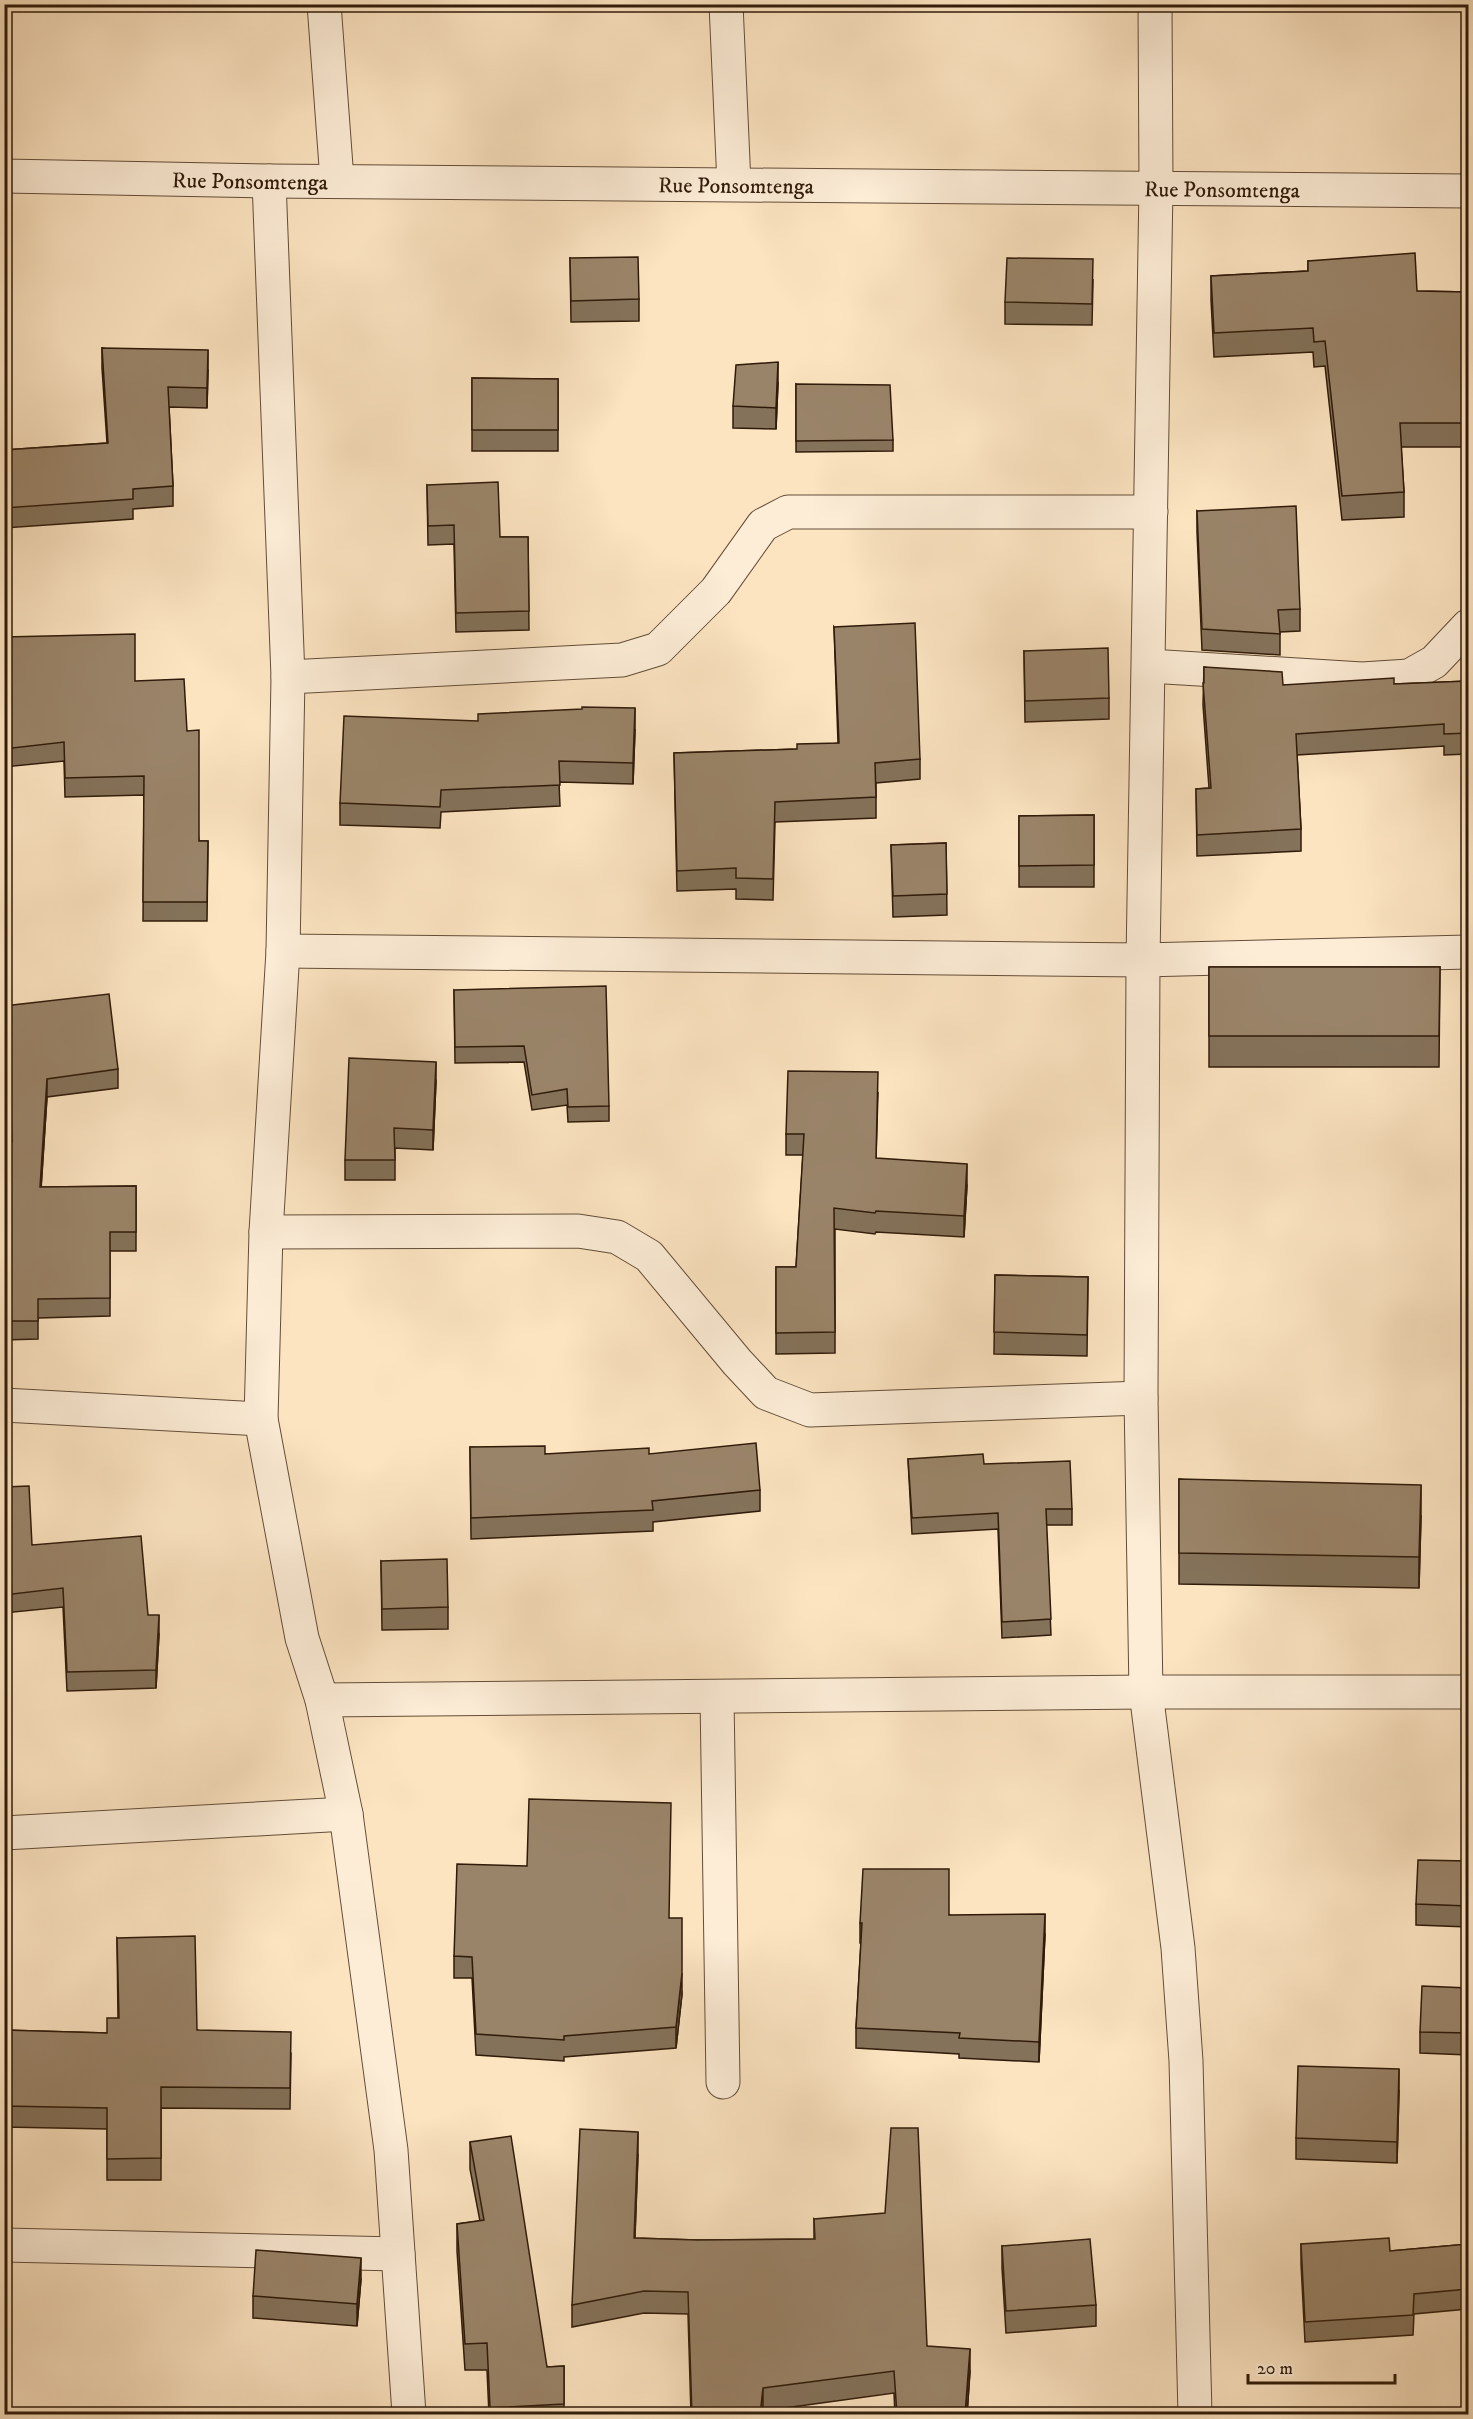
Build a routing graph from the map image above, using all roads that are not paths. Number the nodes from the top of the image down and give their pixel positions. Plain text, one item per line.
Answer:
1 (324, 4) edge
2 (726, 4) edge
3 (1155, 4) edge
4 (4, 176) edge
5 (337, 180) junction
6 (269, 181) junction
7 (734, 184) junction
8 (1156, 187) junction
9 (1468, 191) edge
10 (1151, 512) junction
11 (1468, 626) edge
12 (1149, 666) junction
13 (288, 676) junction
14 (283, 951) junction
15 (1468, 952) edge
16 (1143, 960) junction
17 (266, 1232) junction
18 (1142, 1398) junction
19 (4, 1405) edge
20 (261, 1419) junction
21 (1146, 1692) junction
22 (1468, 1692) edge
23 (717, 1697) junction
24 (322, 1700) junction
25 (346, 1814) junction
26 (4, 1833) edge
27 (723, 2082) dead end
28 (4, 2245) edge
29 (398, 2254) junction
30 (409, 2415) edge
31 (1195, 2415) edge

1 - 5 street
2 - 7 street
3 - 8 street
4 - 6 street, Rue Ponsomtenga
5 - 6 street, Rue Ponsomtenga
5 - 7 street, Rue Ponsomtenga
6 - 13 street
7 - 8 street, Rue Ponsomtenga
8 - 9 street, Rue Ponsomtenga
8 - 10 street
10 - 12 street
10 - 13 street
11 - 12 street
12 - 16 street
13 - 14 street
14 - 16 street
14 - 17 street
15 - 16 street
16 - 18 street
17 - 18 street
17 - 20 street
18 - 21 street
19 - 20 street
20 - 24 street
21 - 22 street
21 - 23 street
21 - 31 street
23 - 24 street
23 - 27 street
24 - 25 street
25 - 26 street
25 - 29 street
28 - 29 street
29 - 30 street

